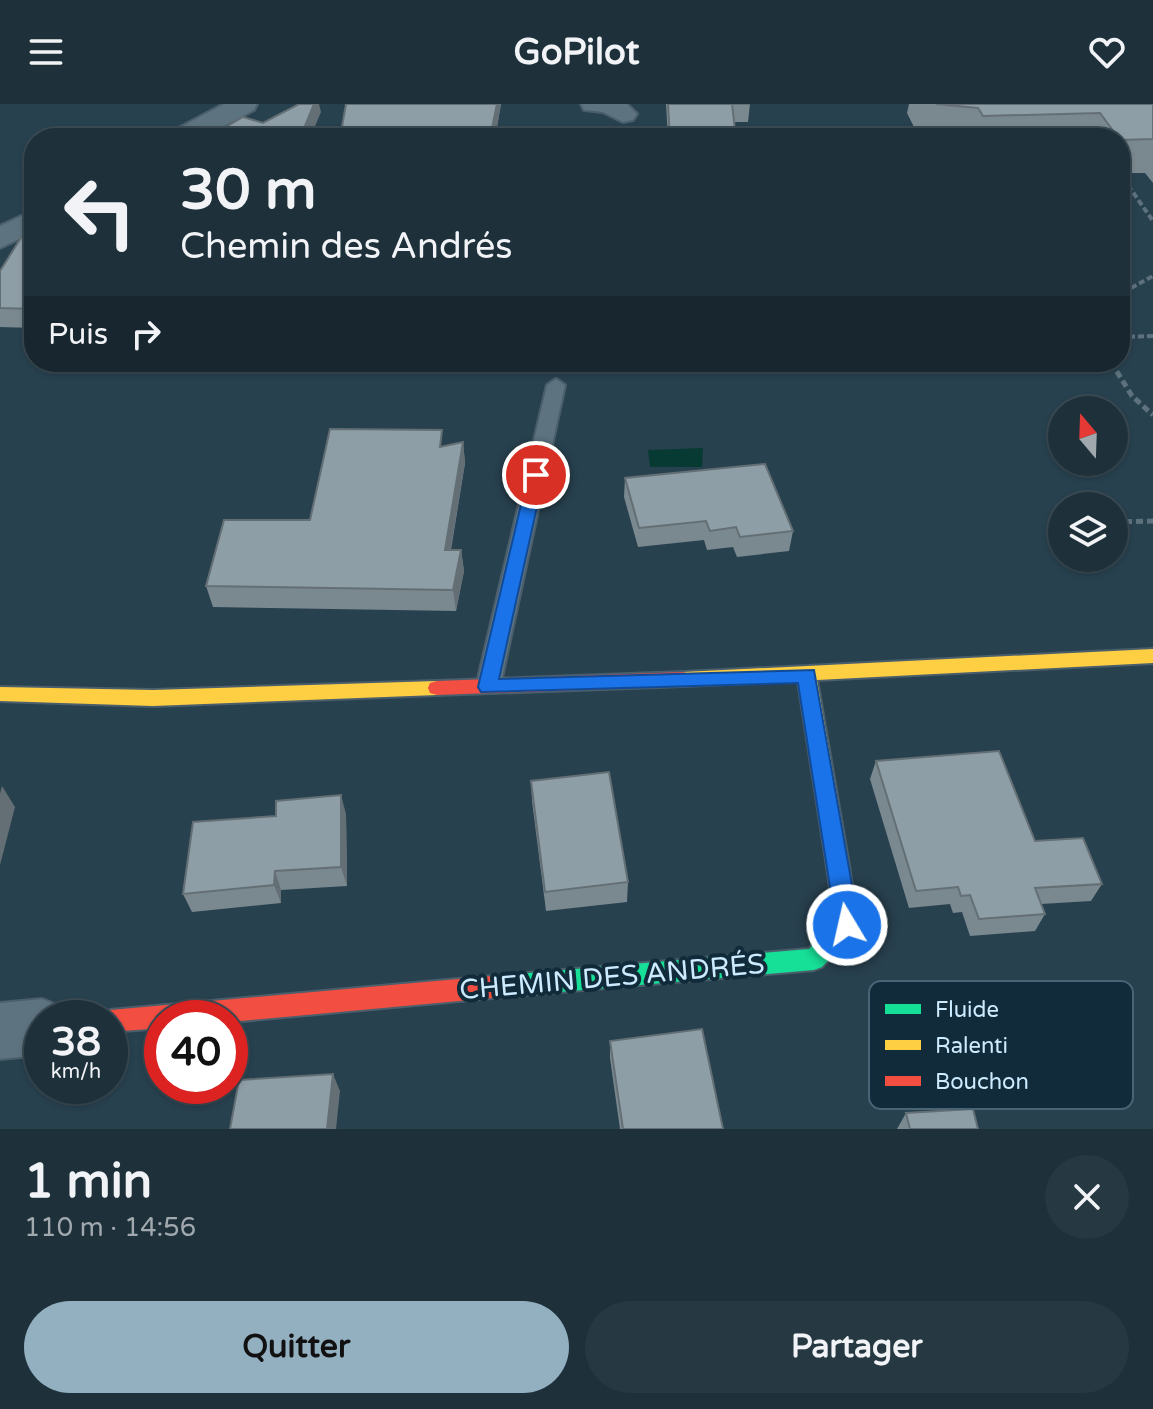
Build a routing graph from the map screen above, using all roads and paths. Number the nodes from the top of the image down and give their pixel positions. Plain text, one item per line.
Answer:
1 (244, 104) edge
2 (594, 104) edge
3 (623, 114) dead end
4 (200, 128) edge
5 (1130, 188) edge
6 (1153, 221) edge
7 (24, 225) edge
8 (0, 239) edge
9 (1153, 276) edge
10 (1130, 289) edge
11 (1153, 336) edge
12 (1130, 337) edge
13 (1117, 372) edge
14 (556, 385) dead end
15 (1153, 415) edge
16 (1153, 521) edge
17 (1128, 522) edge
18 (1153, 656) edge
19 (807, 675) junction
20 (488, 687) junction
21 (0, 694) edge
22 (128, 1019) edge
23 (24, 1029) edge
24 (0, 1031) edge

1 - 4 street
2 - 3 street
5 - 6 path
7 - 8 street
9 - 10 path
11 - 12 path
13 - 15 path
14 - 20 lane
16 - 17 path
18 - 19 street
19 - 20 street
19 - 22 street, CHEMIN DES ANDRÉS
20 - 21 street
23 - 24 street

